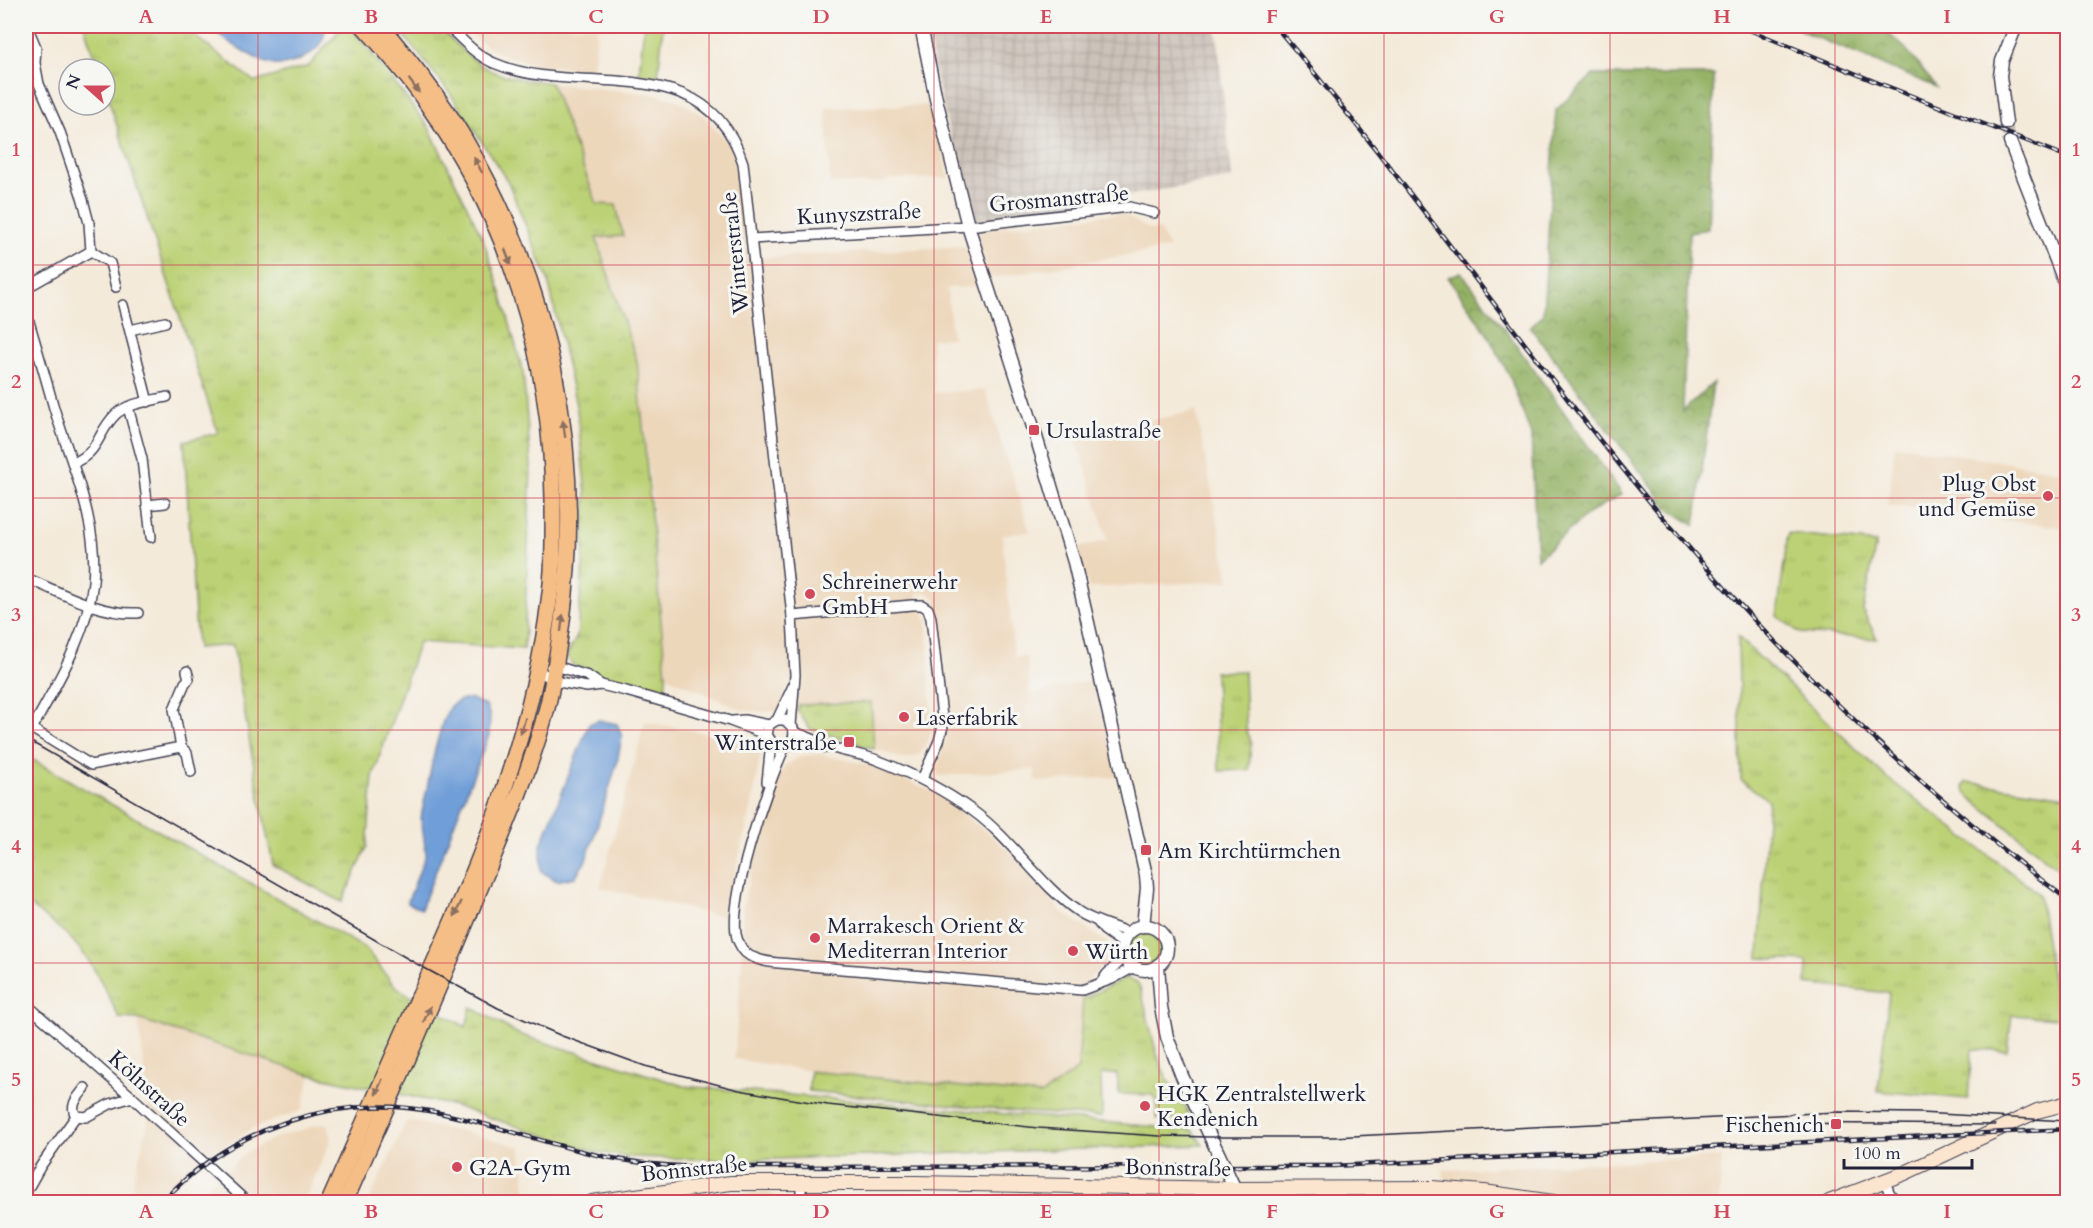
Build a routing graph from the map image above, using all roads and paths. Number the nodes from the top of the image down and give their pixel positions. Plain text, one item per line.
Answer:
1 (27, 26) edge
2 (363, 26) edge
3 (381, 26) edge
4 (448, 26) edge
5 (921, 26) edge
6 (2016, 26) edge
7 (35, 63) junction
8 (26, 69) edge
9 (2006, 123) tunnel mouth
10 (2010, 142) tunnel mouth
11 (1154, 213) dead end
12 (968, 226) junction
13 (752, 239) junction
14 (91, 251) junction
15 (116, 287) dead end
16 (26, 288) edge
17 (2067, 291) edge
18 (123, 305) dead end
19 (26, 312) edge
20 (165, 322) dead end
21 (130, 330) junction
22 (167, 397) dead end
23 (148, 402) junction
24 (128, 407) junction
25 (73, 463) junction
26 (165, 503) dead end
27 (147, 505) junction
28 (151, 537) dead end
29 (26, 578) edge
30 (88, 603) junction
31 (138, 613) dead end
32 (792, 616) junction
33 (538, 669) junction
34 (187, 671) dead end
35 (555, 673) junction
36 (794, 684) junction
37 (601, 685) junction
38 (29, 727) edge
39 (793, 728) junction
40 (771, 731) junction
41 (788, 745) junction
42 (181, 747) junction
43 (835, 748) junction
44 (191, 772) dead end
45 (922, 778) junction
46 (767, 788) junction
47 (1148, 927) junction
48 (1126, 944) junction
49 (1158, 965) junction
50 (1139, 968) junction
51 (1102, 981) junction
52 (26, 1004) edge
53 (1161, 1007) junction
54 (85, 1088) dead end
55 (132, 1097) junction
56 (2067, 1103) edge
57 (76, 1116) junction
58 (1885, 1181) junction
59 (801, 1184) junction
60 (1234, 1189) junction
61 (1268, 1189) junction
62 (26, 1192) edge
63 (247, 1203) edge
64 (329, 1203) edge
65 (345, 1203) edge
66 (592, 1203) edge
67 (801, 1203) edge
68 (1241, 1203) edge
69 (1256, 1203) edge
70 (1553, 1203) edge
71 (1829, 1203) edge
72 (1896, 1203) edge

1 - 7 street
2 -> 33 main road
35 -> 3 main road
4 - 13 street, Winterstraße
5 - 12 street
6 - 9 street
7 - 8 street
7 - 14 street
10 - 17 street
11 - 12 street, Grosmanstraße
12 - 13 street, Kunyszstraße
12 - 47 street
13 - 32 street, Winterstraße
14 - 15 street
14 - 16 street
18 - 21 street
19 - 25 street
20 - 21 street
21 - 23 street
22 - 23 street
23 - 24 street
24 - 25 street
24 - 27 street
25 - 30 street
26 - 27 street
27 - 28 street
29 - 30 street
30 - 31 street
30 - 38 street
32 - 36 street, Winterstraße
32 - 45 street
33 - 35 street
33 - 35 street
33 -> 64 main road
34 - 42 street
35 - 37 street
35 - 37 street
65 -> 35 main road
36 - 39 street, Winterstraße
36 - 40 street, Winterstraße
37 - 40 street
38 - 42 street
39 - 40 street
39 - 41 street, Winterstraße
39 - 43 street
40 - 41 street
40 - 46 street
41 - 43 street
41 - 46 street, Winterstraße
42 - 44 street
43 - 45 street
45 - 48 street
46 - 51 street
47 - 48 street
47 - 49 street
48 - 50 street
48 - 51 street
49 - 50 street
49 - 53 street
50 - 51 street
50 - 53 street
52 - 55 street, Kölnstraße
53 - 60 street
54 - 57 street
55 - 57 street
55 - 63 street, Kölnstraße
56 - 58 main road
57 - 62 street
58 - 71 main road
58 - 72 street
59 - 60 main road, Bonnstraße
59 - 66 main road, Bonnstraße
59 - 67 street
60 - 61 main road, Bonnstraße
60 - 68 street
61 - 69 street
61 - 70 main road, Bonnstraße

